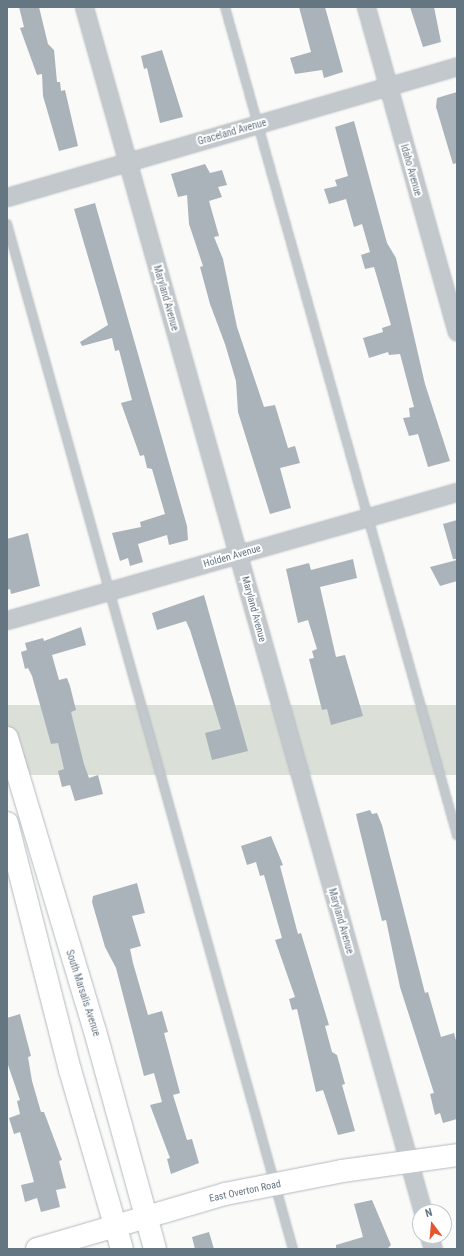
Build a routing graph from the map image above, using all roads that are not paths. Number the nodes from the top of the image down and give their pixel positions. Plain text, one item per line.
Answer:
1 (84, 7) edge
2 (225, 7) edge
3 (366, 7) edge
4 (457, 66) edge
5 (388, 86) junction
6 (257, 124) junction
7 (127, 162) junction
8 (7, 197) edge
9 (7, 224) edge
10 (457, 332) edge
11 (457, 492) edge
12 (369, 517) junction
13 (239, 554) junction
14 (107, 591) junction
15 (7, 620) edge
16 (7, 738) edge
17 (7, 823) edge
18 (457, 835) edge
19 (457, 1156) edge
20 (408, 1161) junction
21 (274, 1184) junction
22 (420, 1204) edge
23 (145, 1215) junction
24 (116, 1223) junction
25 (37, 1249) edge
26 (122, 1249) edge
27 (155, 1249) edge
28 (293, 1249) edge

1 - 7 street, Maryland Avenue
2 - 6 lane
3 - 5 street, Idaho Avenue
4 - 5 street, Graceland Avenue
5 - 6 street, Graceland Avenue
5 - 10 street, Idaho Avenue
6 - 7 street, Graceland Avenue
6 - 12 lane
7 - 8 street, Graceland Avenue
7 - 13 street, Maryland Avenue
9 - 14 lane
11 - 12 street, Holden Avenue
12 - 13 street, Holden Avenue
12 - 18 lane
13 - 14 street, Holden Avenue
13 - 20 street, Maryland Avenue
14 - 15 street, Holden Avenue
14 - 21 lane
16 - 23 main road, South Marsalis Avenue
17 - 24 main road
19 - 20 main road, East Overton Road
20 - 21 main road, East Overton Road
20 - 22 street, Maryland Avenue
21 - 23 main road, East Overton Road
21 - 28 lane
23 - 24 main road, East Overton Road
23 - 27 main road, South Marsalis Avenue
24 - 25 main road, East Overton Road
24 - 26 main road

